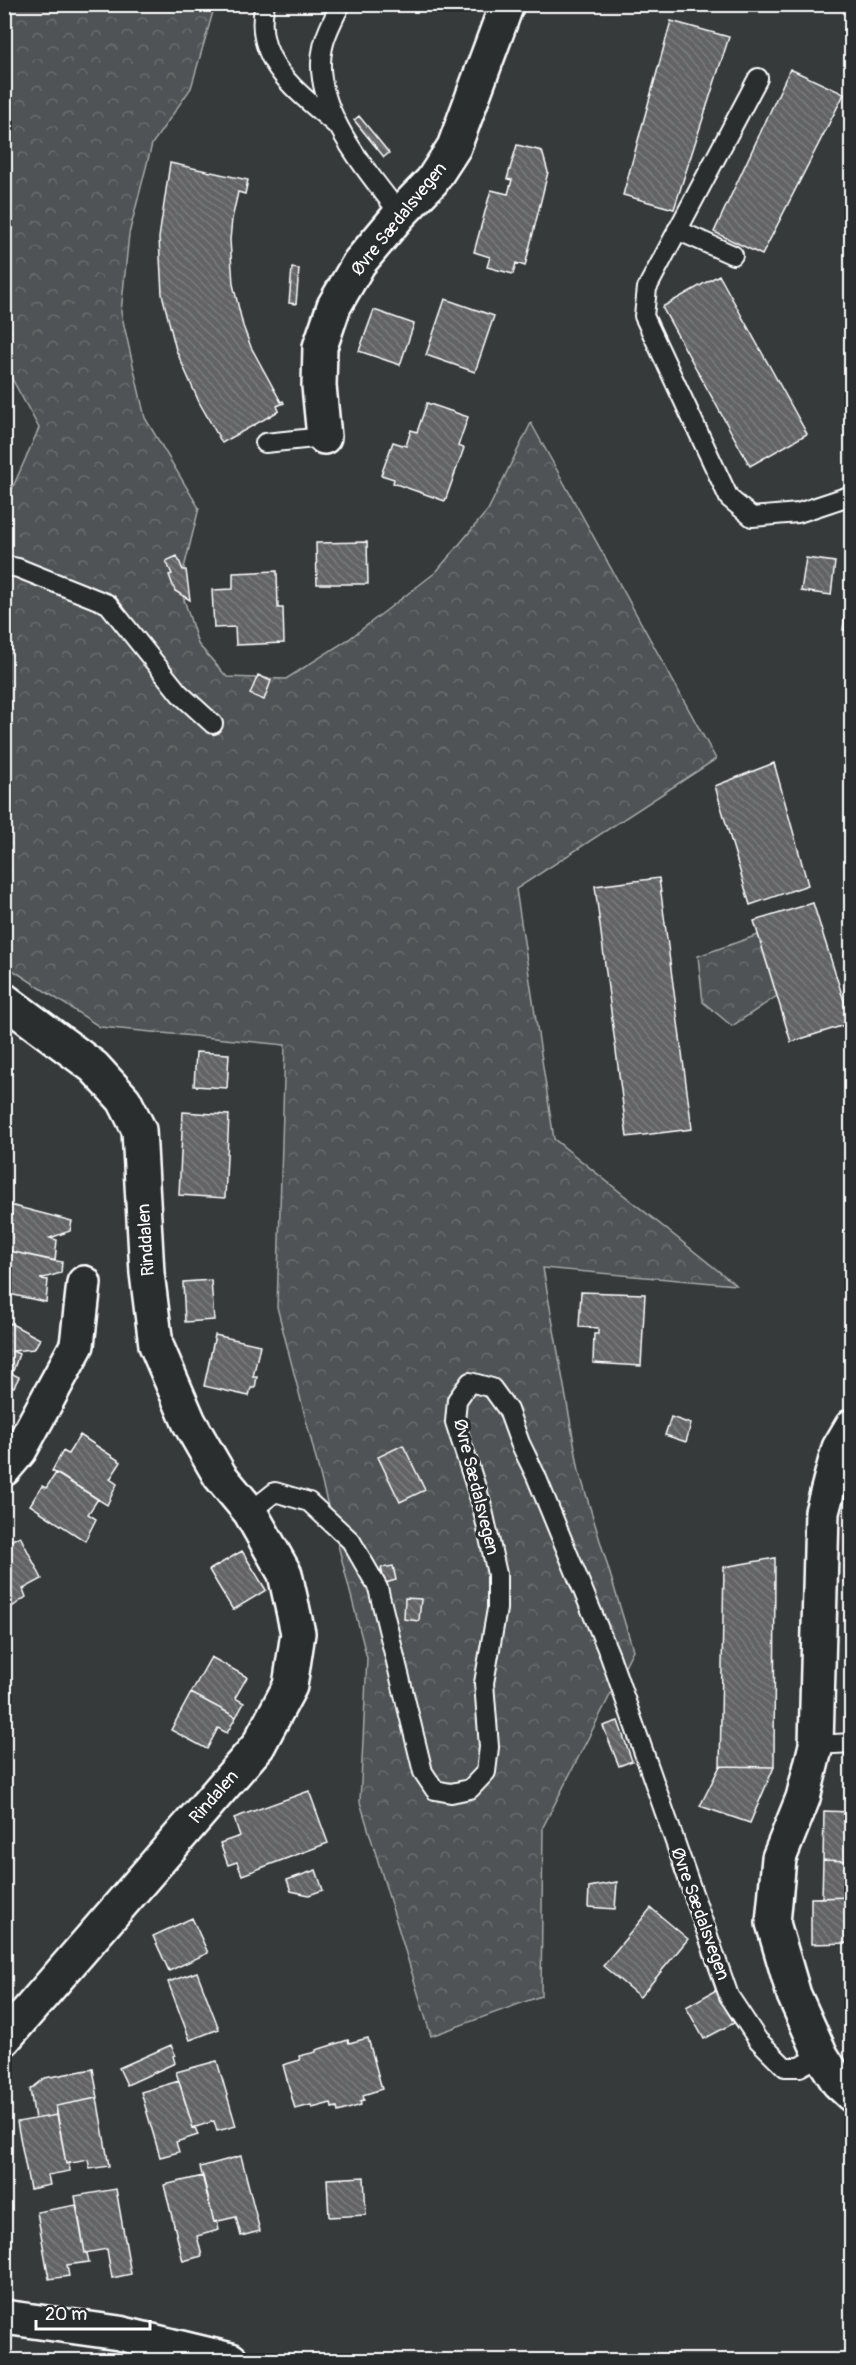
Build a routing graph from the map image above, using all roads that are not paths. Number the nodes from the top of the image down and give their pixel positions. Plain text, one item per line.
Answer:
1 (265, 4) edge
2 (341, 4) edge
3 (507, 4) edge
4 (758, 78) dead end
5 (338, 126) junction
6 (400, 214) junction
7 (677, 230) junction
8 (733, 255) dead end
9 (324, 437) joint
10 (265, 443) dead end
11 (852, 495) edge
12 (4, 565) edge
13 (213, 724) dead end
14 (4, 1000) edge
15 (84, 1283) dead end
16 (852, 1426) edge
17 (4, 1469) edge
18 (250, 1512) junction
19 (852, 1743) edge
20 (816, 1744) junction
21 (4, 2039) edge
22 (820, 2055) junction
23 (852, 2095) edge
24 (4, 2317) edge
25 (231, 2361) edge

1 - 5 lane
2 - 5 lane
3 - 6 street, Øvre Sædalsvegen
4 - 7 lane
5 - 6 lane
6 - 9 street, Øvre Sædalsvegen
7 - 8 lane
7 - 11 lane
9 - 10 lane
12 - 13 lane
14 - 18 street, Rinddalen
15 - 17 street
16 - 20 street
18 - 21 street, Rindalen
18 - 22 lane, Øvre Sædalsvegen
19 - 20 lane
20 - 22 street
22 - 23 street
24 - 25 street

